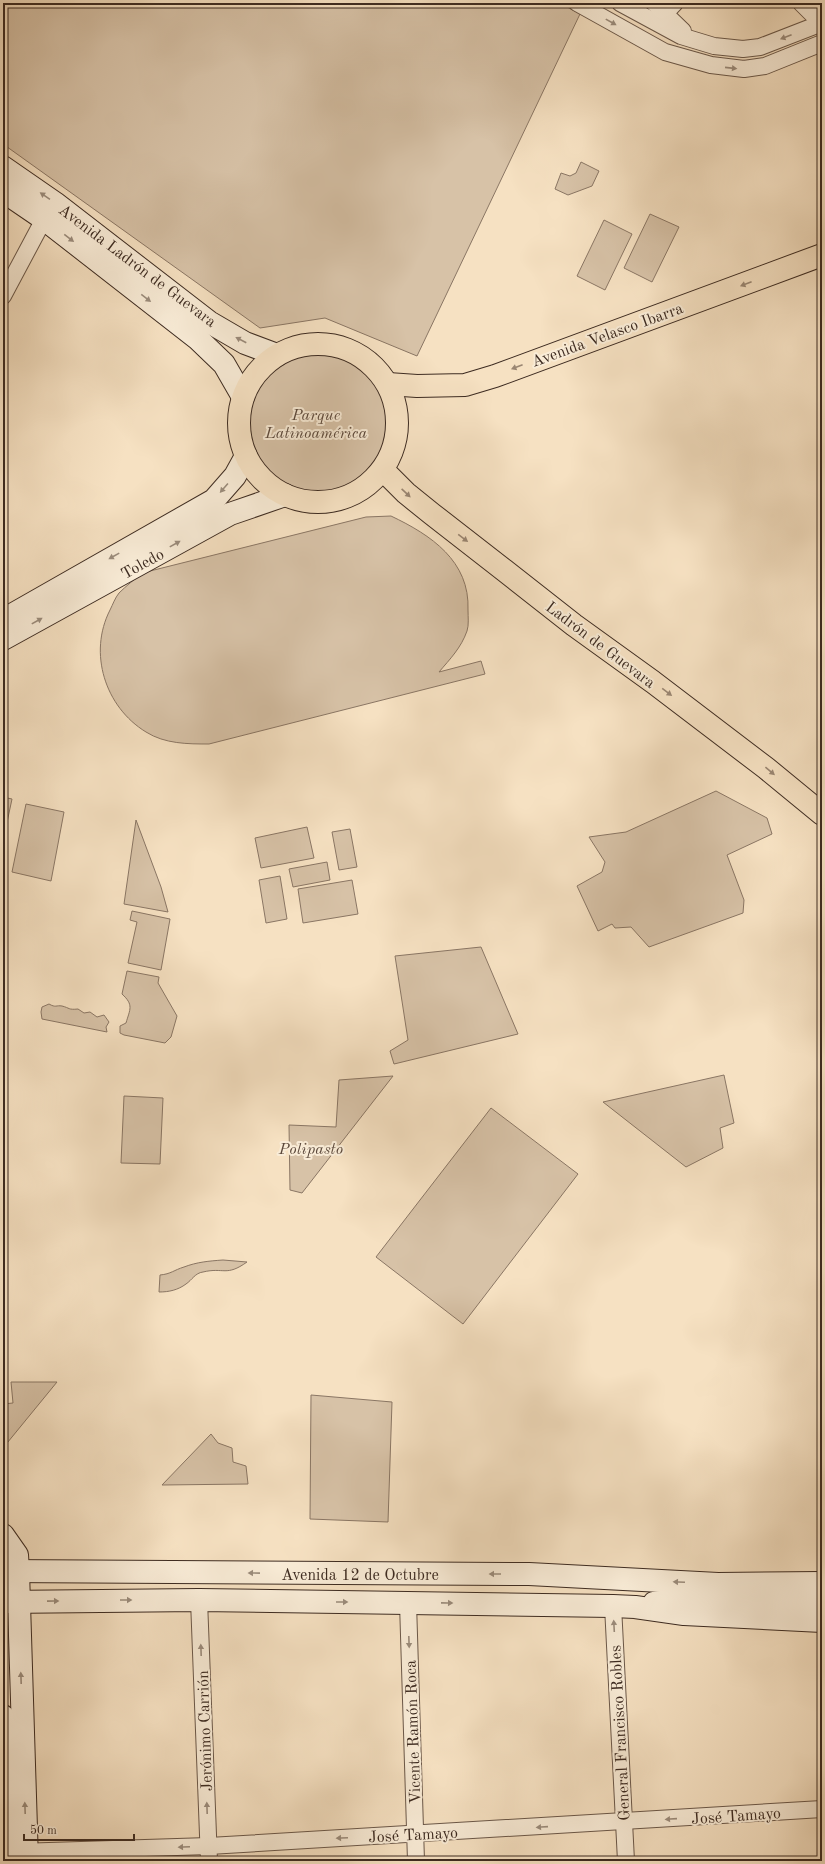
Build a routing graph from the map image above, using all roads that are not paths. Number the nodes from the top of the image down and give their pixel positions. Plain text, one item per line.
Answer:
1 (577, 3) edge
2 (620, 3) edge
3 (801, 3) edge
4 (662, 11) edge
5 (822, 23) edge
6 (641, 39) junction
7 (822, 43) edge
8 (3, 167) edge
9 (3, 191) edge
10 (44, 219) junction
11 (822, 241) edge
12 (822, 255) edge
13 (3, 296) edge
14 (646, 321) junction
15 (277, 355) junction
16 (388, 384) junction
17 (243, 397) junction
18 (246, 456) junction
19 (383, 470) junction
20 (285, 495) junction
21 (3, 620) edge
22 (3, 639) edge
23 (822, 814) edge
24 (3, 1535) edge
25 (11, 1571) edge
26 (307, 1573) junction
27 (461, 1574) junction
28 (822, 1577) edge
29 (822, 1583) edge
30 (718, 1584) junction
31 (199, 1600) junction
32 (668, 1600) junction
33 (822, 1600) edge
34 (11, 1602) edge
35 (269, 1602) junction
36 (408, 1603) junction
37 (613, 1606) junction
38 (635, 1607) junction
39 (822, 1609) edge
40 (822, 1621) edge
41 (3, 1716) edge
42 (822, 1810) edge
43 (624, 1821) junction
44 (415, 1834) junction
45 (209, 1854) edge
46 (15, 1856) edge
47 (416, 1861) edge
48 (626, 1861) edge

1 -> 6 street
2 - 4 street
3 - 5 street
5 -> 4 street
4 - 6 street
6 -> 7 street
15 -> 8 main road, Avenida Ladrón de Guevara
9 - 10 main road, Avenida Ladrón de Guevara
10 - 13 street
10 -> 17 main road, Avenida Ladrón de Guevara
11 - 14 main road
12 -> 14 main road, Avenida Velasco Ibarra
14 -> 16 main road, Avenida Velasco Ibarra
15 - 16 main road
15 - 17 main road
16 - 19 main road
17 - 18 main road
18 - 20 main road
18 -> 21 main road, Toledo
19 - 20 main road
19 -> 23 main road, Ladrón de Guevara
22 -> 20 main road, Toledo
24 - 25 main road
26 -> 25 main road, Avenida 12 de Octubre
25 - 34 main road
26 - 27 main road, Avenida 12 de Octubre
26 - 35 main road
30 -> 27 main road, Avenida 12 de Octubre
27 - 36 main road
28 - 30 main road, Avenida 12 de Octubre
29 - 30 main road, Avenida 12 de Octubre
34 -> 31 main road, Avenida 12 de Octubre
31 - 35 main road, Avenida 12 de Octubre
45 -> 31 street, Jerónimo Carrión
32 - 33 main road, Avenida 12 de Octubre
32 - 38 main road, Avenida 12 de Octubre
32 - 39 main road
46 -> 34 main road
35 -> 36 main road, Avenida 12 de Octubre
36 -> 37 main road, Avenida 12 de Octubre
36 -> 44 street, Vicente Ramón Roca
37 - 38 main road, Avenida 12 de Octubre
43 -> 37 street, General Francisco Robles
38 - 40 main road, Avenida 12 de Octubre
41 - 46 main road
42 -> 43 street, José Tamayo
43 -> 44 street, José Tamayo
43 - 48 street, General Francisco Robles
44 -> 45 street, José Tamayo
44 - 47 street, Vicente Ramón Roca
45 -> 46 street, José Tamayo

